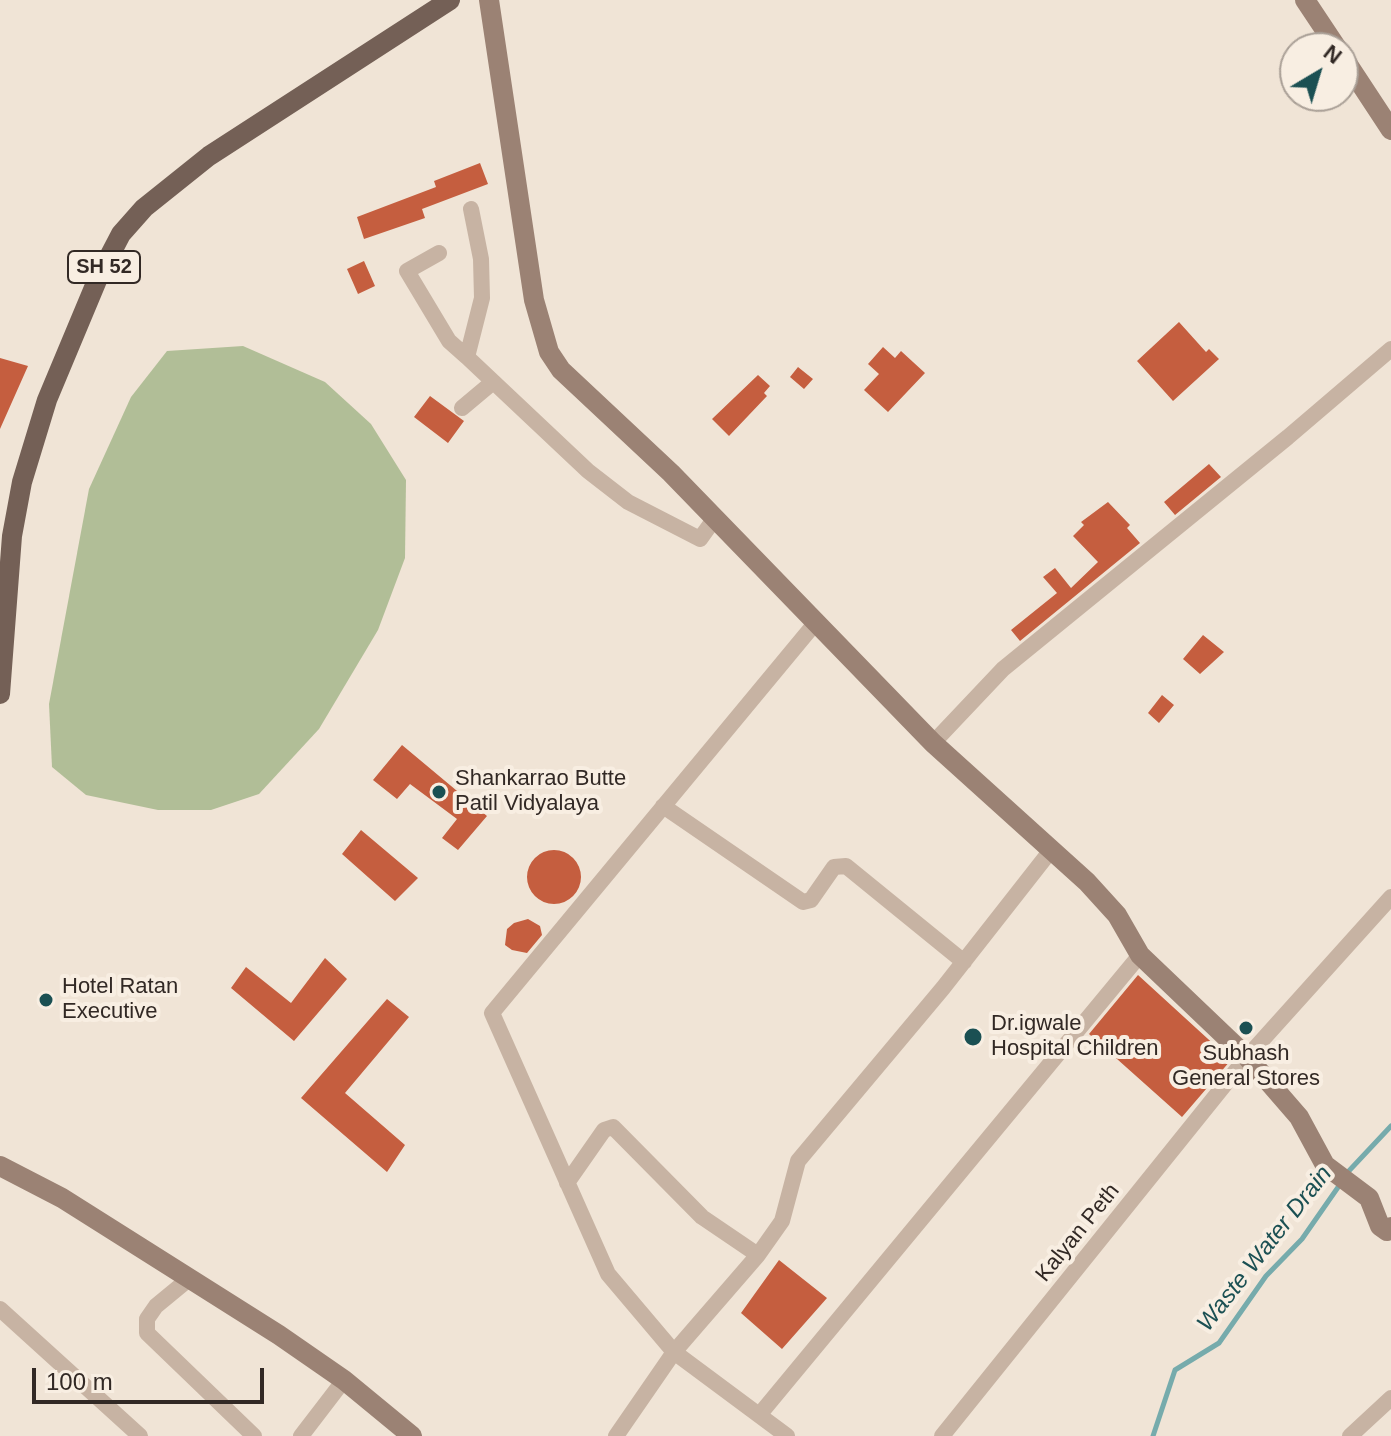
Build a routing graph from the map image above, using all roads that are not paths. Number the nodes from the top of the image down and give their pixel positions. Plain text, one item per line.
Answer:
1 (450, 0) edge
2 (489, 0) edge
3 (1305, 0) edge
4 (1326, 32) edge
5 (1359, 81) edge
6 (1391, 130) edge
7 (471, 209) dead end
8 (439, 253) dead end
9 (1391, 349) edge
10 (467, 357) junction
11 (493, 382) junction
12 (462, 408) dead end
13 (715, 518) junction
14 (817, 621) junction
15 (0, 694) edge
16 (933, 743) junction
17 (663, 806) junction
18 (1052, 849) junction
19 (1391, 897) edge
20 (1140, 955) junction
21 (964, 962) junction
22 (1247, 1057) junction
23 (0, 1166) edge
24 (567, 1183) junction
25 (1391, 1227) edge
26 (758, 1255) junction
27 (190, 1278) junction
28 (0, 1309) edge
29 (674, 1352) junction
30 (344, 1380) junction
31 (1391, 1398) edge
32 (760, 1414) junction
33 (140, 1436) edge
34 (254, 1436) edge
35 (301, 1436) edge
36 (412, 1436) edge
37 (616, 1436) edge
38 (787, 1436) edge
39 (942, 1436) edge
40 (1350, 1436) edge

1 - 15 main road, SH 52
2 - 13 street
3 - 4 street
5 - 6 street
7 - 10 street
8 - 10 street
9 - 16 street
10 - 11 street
11 - 12 street
11 - 13 street
13 - 14 street
14 - 16 street
14 - 17 street
16 - 18 street
17 - 21 street
17 - 24 street
18 - 20 street
18 - 21 street
19 - 22 street, Kalyan Peth
20 - 22 street
20 - 32 street
21 - 26 street
22 - 25 street
22 - 39 street, Kalyan Peth
23 - 27 street
24 - 26 street
24 - 29 street
26 - 29 street
27 - 30 street
27 - 34 street
28 - 33 street
29 - 32 street
29 - 37 street
30 - 35 street
30 - 36 street
31 - 40 street
32 - 38 street

